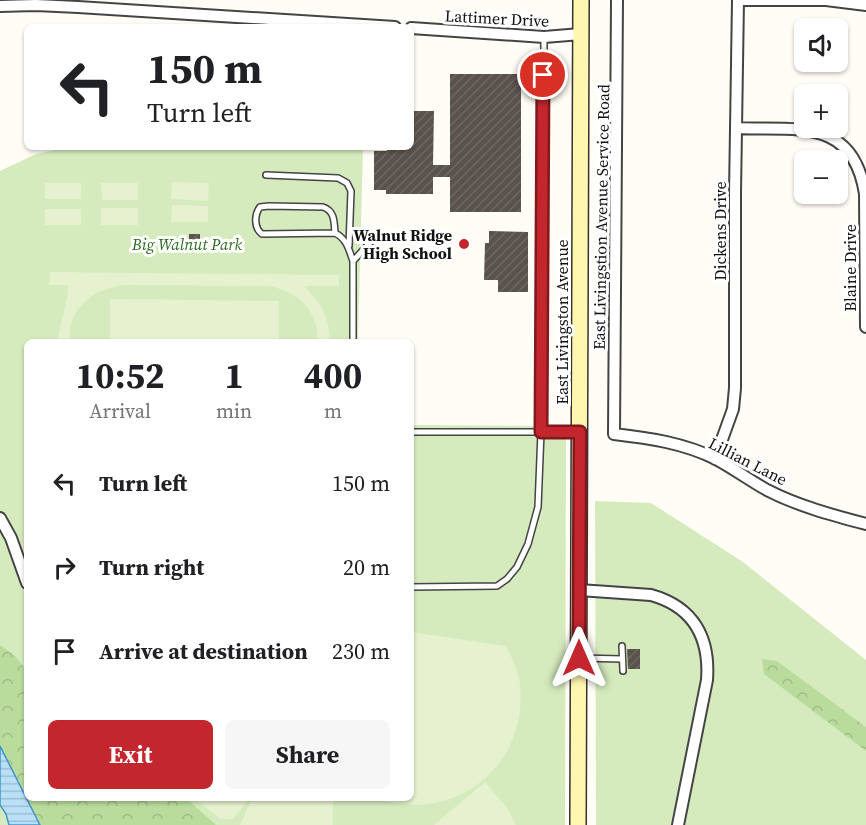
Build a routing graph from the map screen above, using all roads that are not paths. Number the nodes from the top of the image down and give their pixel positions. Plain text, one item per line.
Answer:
1 (581, 0) edge
2 (617, 0) edge
3 (738, 0) edge
4 (36, 2) edge
5 (866, 5) edge
6 (0, 6) edge
7 (352, 24) edge
8 (414, 28) edge
9 (580, 34) junction
10 (544, 37) junction
11 (736, 128) junction
12 (266, 175) dead end
13 (335, 233) junction
14 (437, 236) dead end
15 (349, 249) junction
16 (354, 261) junction
17 (866, 327) edge
18 (353, 339) edge
19 (414, 432) edge
20 (541, 432) junction
21 (580, 432) junction
22 (614, 434) joint
23 (715, 459) junction
24 (0, 518) edge
25 (866, 524) edge
26 (24, 575) edge
27 (414, 587) edge
28 (579, 590) junction
29 (622, 646) dead end
30 (579, 658) junction
31 (622, 659) junction
32 (622, 671) dead end
33 (578, 825) edge
34 (678, 825) edge

1 - 9 main road, East Livingston Avenue
2 - 22 street, East Livingstion Avenue Service Road
3 - 5 street
3 - 11 street, Dickens Drive
4 - 6 street
4 - 7 street
8 - 10 street, Lattimer Drive
9 - 10 street, Lattimer Drive
9 - 21 main road, East Livingston Avenue
10 - 20 lane
11 - 17 street, Blaine Drive
11 - 23 street, Dickens Drive
12 - 15 lane
13 - 13 lane
13 - 15 lane
14 - 16 lane
15 - 16 lane
16 - 18 lane
19 - 20 lane
20 - 21 lane
20 - 27 lane
21 - 28 main road, East Livingston Avenue
22 - 23 street, Lillian Lane
23 - 25 street, Lillian Lane
24 - 26 street
28 - 30 main road, East Livingston Avenue
28 - 34 street
29 - 31 lane
30 - 31 lane
30 - 33 main road, East Livingston Avenue
31 - 32 lane

